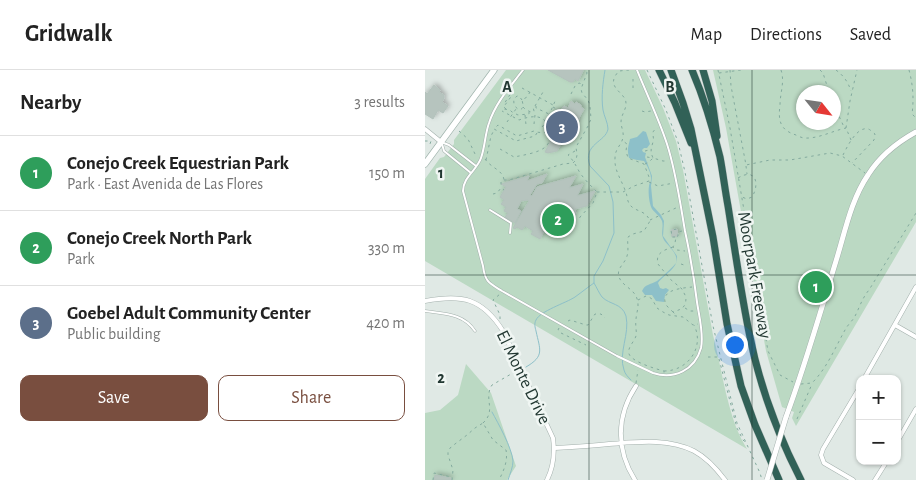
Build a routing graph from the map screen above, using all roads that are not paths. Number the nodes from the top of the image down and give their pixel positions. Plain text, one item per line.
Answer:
1 (494, 70) edge
2 (523, 70) edge
3 (637, 70) edge
4 (659, 70) edge
5 (671, 70) edge
6 (692, 70) edge
7 (703, 70) edge
8 (425, 129) edge
9 (916, 132) edge
10 (441, 142) junction
11 (720, 159) junction
12 (698, 162) junction
13 (425, 164) edge
14 (476, 166) junction
15 (471, 173) junction
16 (490, 210) dead end
17 (511, 234) dead end
18 (916, 288) edge
19 (425, 301) edge
20 (425, 311) edge
21 (895, 324) junction
22 (475, 331) dead end
23 (916, 337) edge
24 (866, 375) edge
25 (636, 386) road end
26 (856, 393) edge
27 (916, 409) edge
28 (901, 435) edge
29 (622, 443) junction
30 (555, 448) junction
31 (884, 465) edge
32 (547, 480) edge
33 (635, 480) edge
34 (725, 480) edge
35 (767, 480) edge
36 (779, 480) edge
37 (801, 480) edge
38 (853, 480) edge
39 (875, 480) edge

1 - 10 main road
2 - 14 lane
3 - 15 lane
4 - 12 highway
5 - 12 highway, Moorpark Freeway
6 - 11 highway, Moorpark Freeway
7 - 11 highway
8 - 10 street
9 - 35 street, bridge
10 - 13 main road
10 - 14 lane
10 - 15 lane
11 - 37 highway, Moorpark Freeway
12 - 36 highway, Moorpark Freeway
14 - 15 lane
16 - 17 lane
18 - 21 street
19 - 30 street, El Monte Drive
20 - 22 lane
21 - 23 street
21 - 24 street
25 - 29 street
26 - 38 street
27 - 28 street
29 - 30 street
29 - 33 street
29 - 34 street
30 - 32 street, El Monte Drive
31 - 39 street

